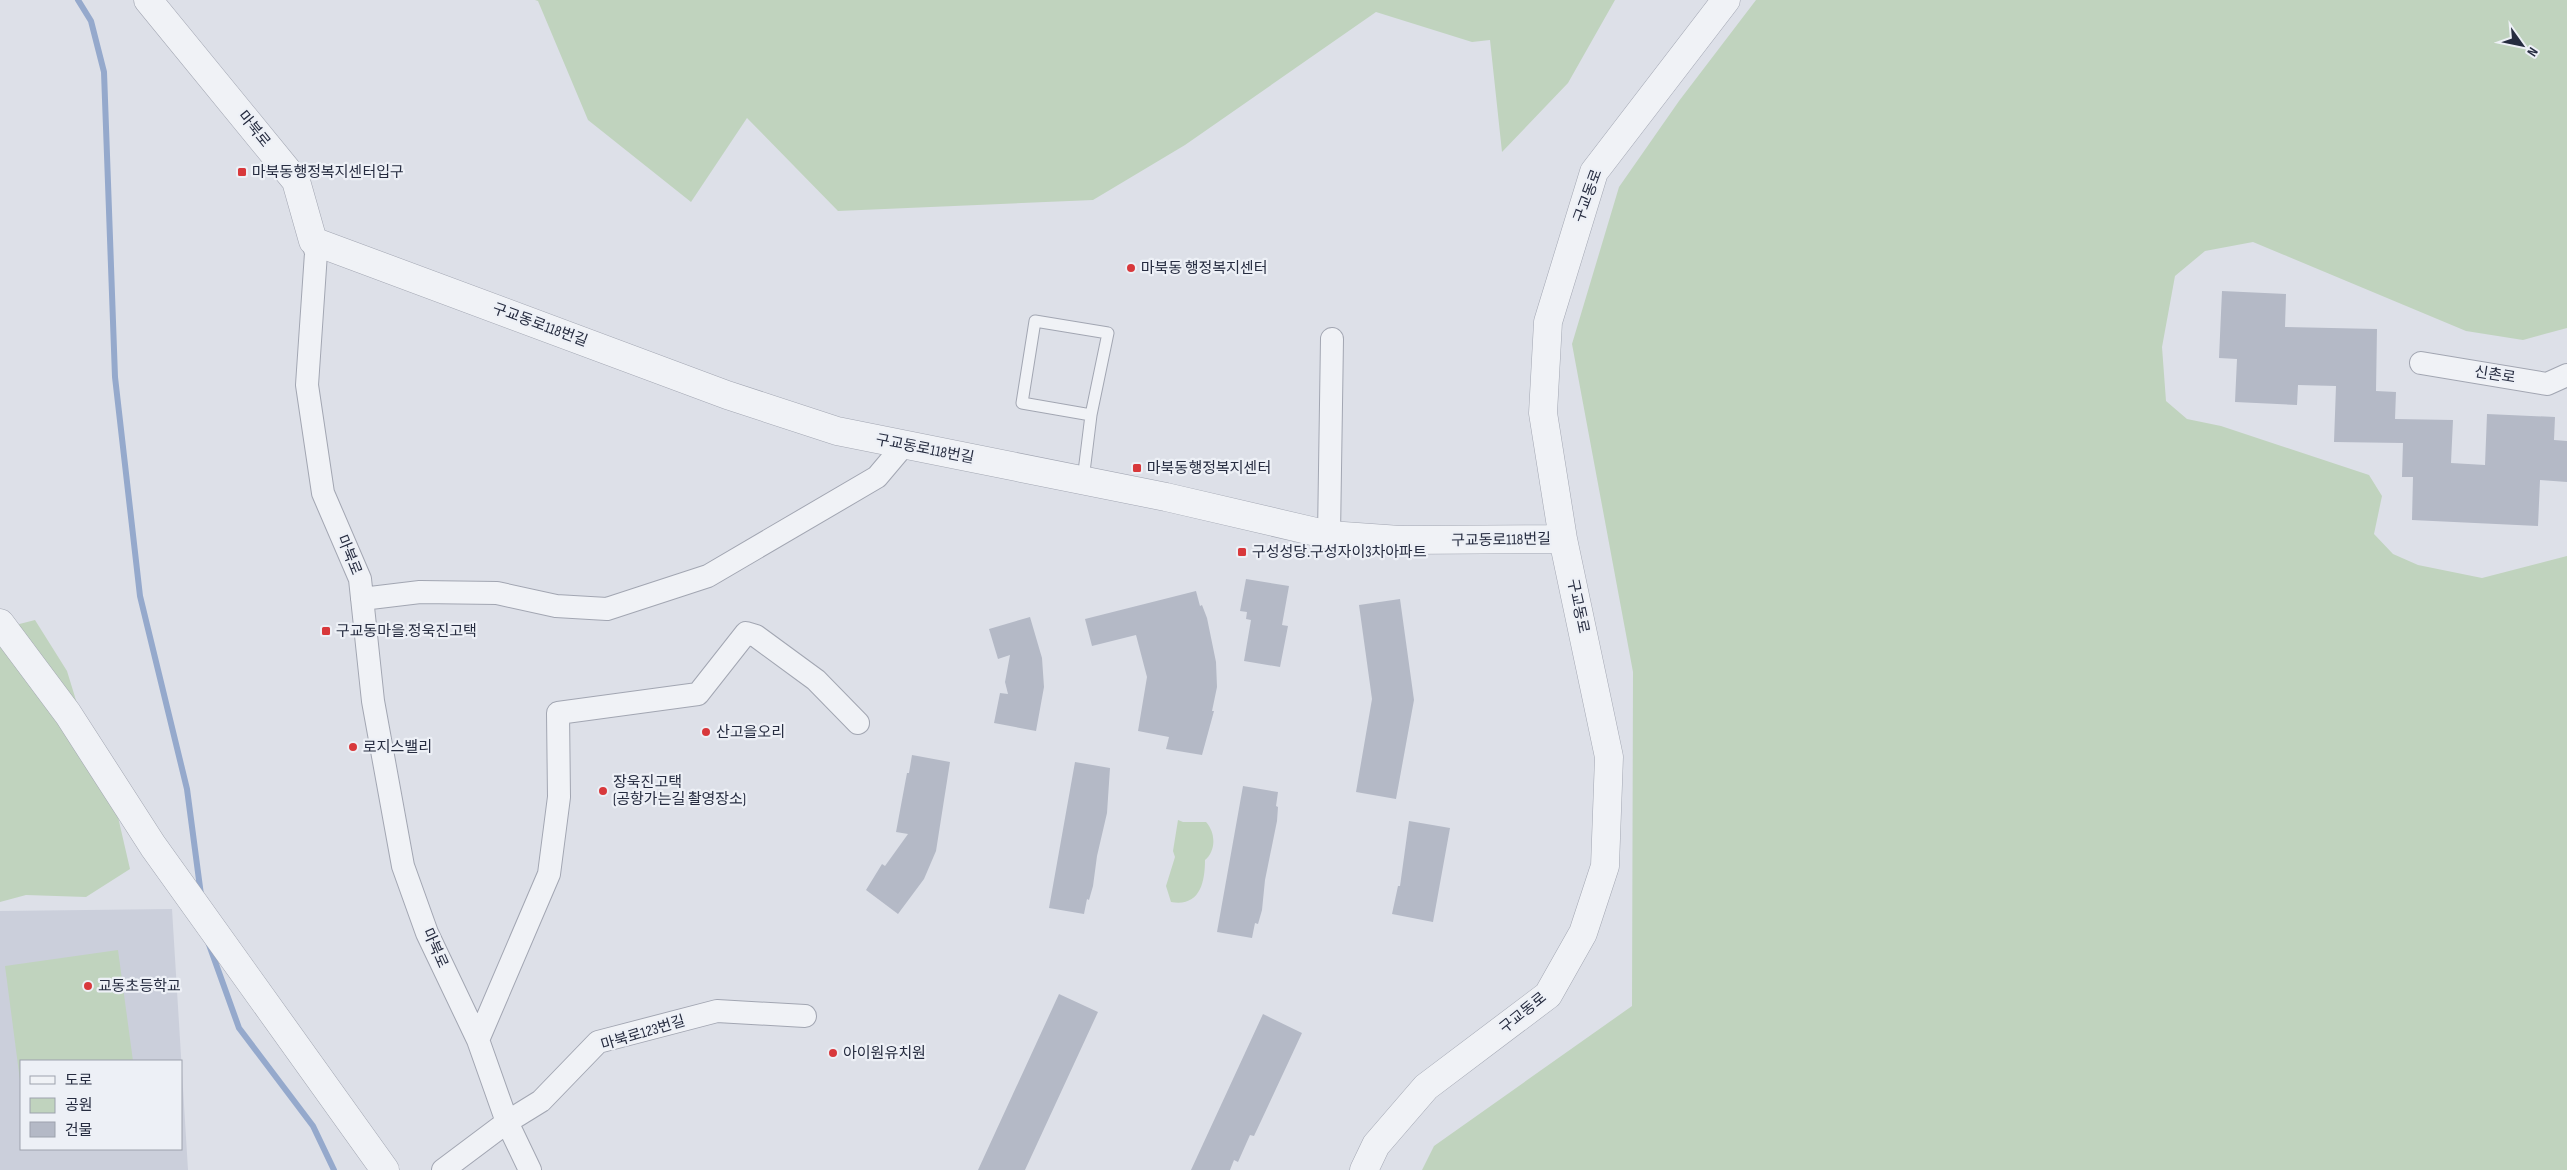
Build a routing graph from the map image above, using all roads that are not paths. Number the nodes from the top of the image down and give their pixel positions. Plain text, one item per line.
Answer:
1 (148, 0) edge
2 (1726, 0) edge
3 (313, 240) junction
4 (1332, 339) dead end
5 (2421, 363) dead end
6 (2567, 375) edge
7 (1091, 415) junction
8 (904, 445) junction
9 (1083, 480) junction
10 (1329, 534) junction
11 (1563, 539) junction
12 (362, 599) junction
13 (0, 623) edge
14 (858, 723) dead end
15 (805, 1016) dead end
16 (478, 1040) junction
17 (508, 1122) junction
18 (385, 1170) edge
19 (443, 1170) edge
20 (530, 1170) edge
21 (1364, 1170) edge

1 - 3 street, 마북로
2 - 11 street, 구교동로
3 - 8 street, 구교동로118번길
3 - 12 street, 마북로
4 - 10 street
5 - 6 street, 신촌로
7 - 7 lane
7 - 9 lane
8 - 9 street, 구교동로118번길
8 - 12 street
9 - 10 street, 구교동로118번길
10 - 11 street, 구교동로118번길
11 - 21 street, 구교동로
12 - 16 street, 마북로
13 - 18 street
14 - 16 street
15 - 17 street, 마북로123번길
16 - 17 street, 마북로
17 - 19 street, 마북로123번길
17 - 20 street, 마북로

